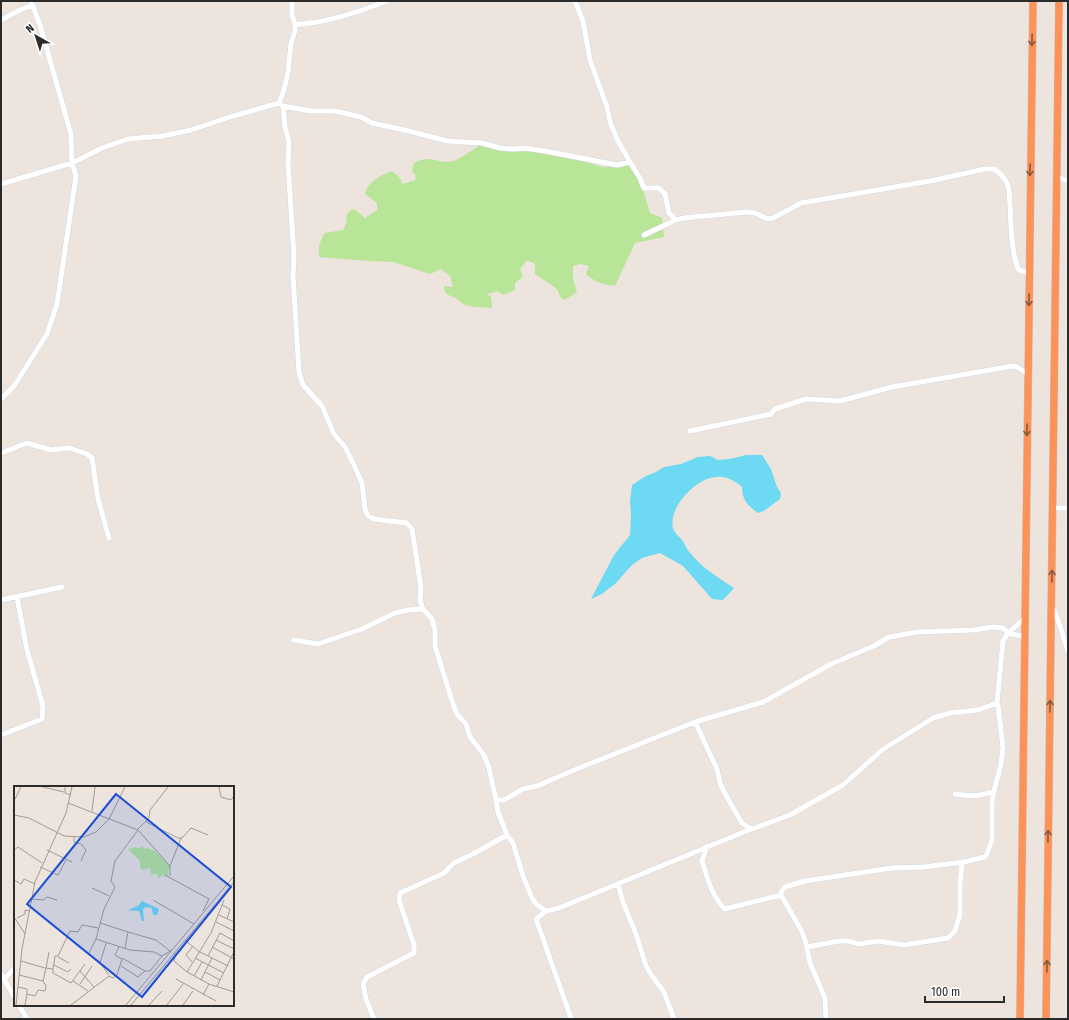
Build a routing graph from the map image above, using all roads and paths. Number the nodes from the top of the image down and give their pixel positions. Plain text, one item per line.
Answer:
1 (292, 1) edge
2 (386, 1) edge
3 (575, 1) edge
4 (1033, 1) edge
5 (1059, 1) edge
6 (32, 3) edge
7 (1, 20) edge
8 (295, 24) junction
9 (281, 105) junction
10 (630, 162) junction
11 (72, 163) junction
12 (1057, 177) junction
13 (1068, 181) edge
14 (1, 184) edge
15 (676, 220) junction
16 (644, 235) dead end
17 (1029, 273) junction
18 (1028, 374) junction
19 (1, 399) edge
20 (690, 430) dead end
21 (1, 454) edge
22 (1053, 508) junction
23 (1068, 508) edge
24 (109, 538) dead end
25 (62, 587) dead end
26 (17, 596) junction
27 (1, 600) edge
28 (1051, 605) junction
29 (423, 609) junction
30 (1025, 618) junction
31 (1008, 633) junction
32 (1025, 637) junction
33 (294, 640) dead end
34 (1068, 650) edge
35 (997, 703) junction
36 (695, 722) junction
37 (1, 735) edge
38 (994, 791) junction
39 (955, 794) dead end
40 (496, 800) junction
41 (751, 829) junction
42 (507, 835) junction
43 (707, 846) junction
44 (964, 862) junction
45 (618, 884) junction
46 (781, 896) junction
47 (546, 911) junction
48 (807, 947) junction
49 (14, 969) edge
50 (2, 976) edge
51 (14, 996) edge
52 (20, 1006) edge
53 (571, 1018) edge
54 (27, 1019) edge
55 (374, 1019) edge
56 (674, 1019) edge
57 (826, 1019) edge
58 (1020, 1019) edge
59 (1046, 1019) edge

1 - 8 street
2 - 8 street
3 - 10 street
4 -> 17 highway
5 - 12 highway
6 - 7 street
6 - 11 street
8 - 9 street
9 - 10 street
9 - 11 street
9 - 29 street
10 - 15 street
11 - 14 street
11 - 19 street
12 - 13 street
12 - 22 highway
15 - 16 street
15 - 17 street
17 -> 18 highway
18 - 20 street
18 -> 30 highway
21 - 24 street
22 - 23 street
28 -> 22 highway
25 - 26 street
26 - 27 street
26 - 37 street
28 - 34 street
59 -> 28 highway
29 - 33 street
29 - 40 street
30 - 31 street
30 - 32 highway
31 - 32 street
31 - 35 street
31 - 36 street
32 - 58 highway
35 - 38 street
35 - 41 street
36 - 40 street
36 - 41 street
38 - 39 street
38 - 44 street
40 - 42 street
41 - 43 street
42 - 47 street
42 - 55 street
43 - 45 street
43 - 46 street
44 - 46 street
44 - 48 street
45 - 47 street
45 - 56 street
46 - 48 street
47 - 53 street
48 - 57 street
49 - 50 street
50 - 51 street
52 - 54 street

